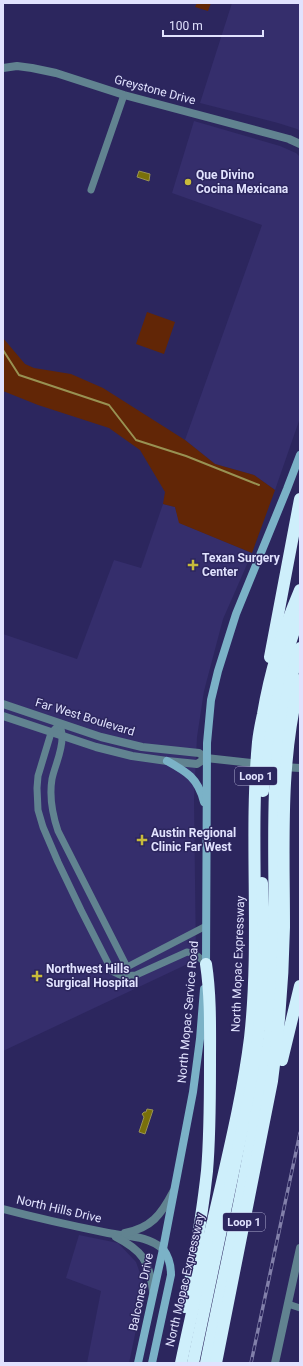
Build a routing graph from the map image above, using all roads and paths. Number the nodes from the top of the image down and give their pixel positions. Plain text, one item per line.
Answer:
1 (3, 68) edge
2 (124, 95) junction
3 (300, 144) edge
4 (91, 190) dead end
5 (300, 455) edge
6 (300, 499) edge
7 (300, 590) edge
8 (300, 613) edge
9 (300, 648) edge
10 (300, 680) edge
11 (266, 694) junction
12 (3, 704) edge
13 (3, 716) edge
14 (60, 724) junction
15 (51, 733) junction
16 (62, 736) junction
17 (206, 758) junction
18 (167, 762) junction
19 (300, 768) edge
20 (206, 813) junction
21 (69, 853) junction
22 (58, 862) junction
23 (206, 926) junction
24 (264, 928) junction
25 (206, 964) junction
26 (127, 967) junction
27 (122, 976) junction
28 (300, 986) edge
29 (253, 991) junction
30 (272, 1081) junction
31 (174, 1189) junction
32 (3, 1210) edge
33 (110, 1234) junction
34 (300, 1248) edge
35 (163, 1249) junction
36 (154, 1292) junction
37 (288, 1304) junction
38 (300, 1308) edge
39 (188, 1330) junction
40 (138, 1363) edge
41 (152, 1363) edge
42 (181, 1363) edge
43 (193, 1363) edge
44 (206, 1363) edge
45 (216, 1363) edge
46 (275, 1363) edge

1 - 2 street, Greystone Drive
2 - 3 street, Greystone Drive
2 - 4 street
5 - 17 main road, North Mopac Service Road
6 - 11 highway
7 - 11 highway, North Mopac Expressway / Loop 1
8 - 24 highway
9 - 44 highway
10 - 30 highway, Loop 1
11 - 29 highway, North Mopac Expressway / Loop 1
12 - 14 street, Far West Boulevard
13 - 15 street, Far West Boulevard
14 - 15 street
14 - 16 street
14 - 17 street, Far West Boulevard
15 - 16 street, Far West Boulevard
15 - 22 street
16 - 18 street, Far West Boulevard
16 - 21 street
17 - 18 street, Far West Boulevard
17 - 19 street, Far West Boulevard
17 - 20 main road, North Mopac Service Road
18 - 20 main road
20 - 23 main road, North Mopac Service Road
21 - 22 street
21 - 26 street
22 - 27 street
23 - 25 main road, North Mopac Service Road
23 - 26 street
24 - 29 highway
24 - 43 highway
25 - 27 street
25 - 31 main road, North Mopac Service Road
25 - 39 highway
26 - 27 street
28 - 30 highway
29 - 39 highway, North Mopac Expressway / Loop 1
30 - 45 highway, Loop 1
31 - 33 street
31 - 35 main road, North Mopac Service Road
32 - 33 street, North Hills Drive
33 - 35 street, North Hills Drive
33 - 36 street, North Hills Drive
34 - 37 street
35 - 36 main road, Balcones Drive
35 - 41 main road, Balcones Drive
36 - 40 main road, Balcones Drive
37 - 38 street
37 - 46 street
39 - 42 highway, North Mopac Expressway / Loop 1

